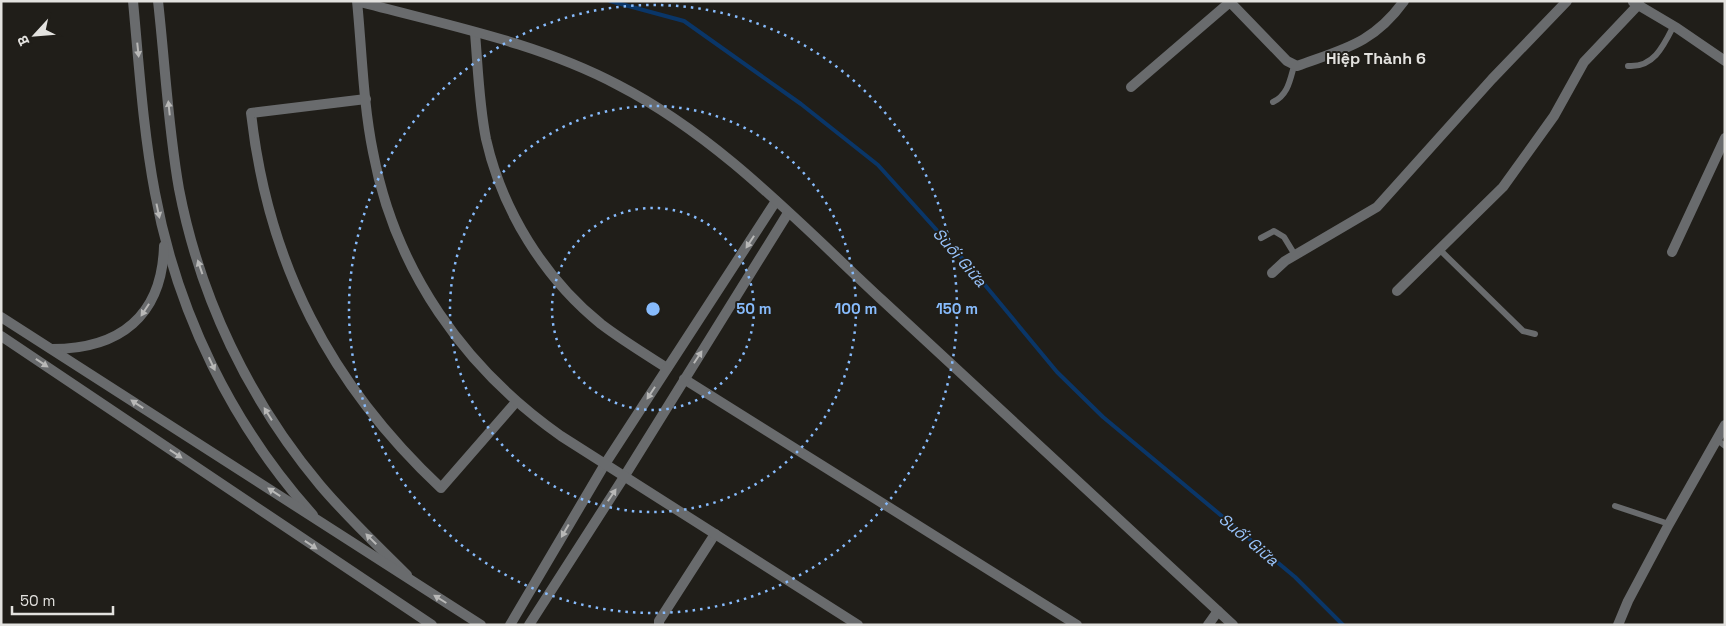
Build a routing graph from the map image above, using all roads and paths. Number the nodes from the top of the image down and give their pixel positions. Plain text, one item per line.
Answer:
1 (133, 1) edge
2 (158, 1) edge
3 (1567, 1) edge
4 (1402, 2) edge
5 (1636, 3) edge
6 (1674, 25) junction
7 (475, 33) junction
8 (1725, 61) edge
9 (1294, 66) junction
10 (1628, 66) dead end
11 (1130, 88) dead end
12 (366, 99) junction
13 (1273, 102) dead end
14 (1725, 138) edge
15 (776, 201) junction
16 (788, 213) junction
17 (163, 230) junction
18 (1261, 238) dead end
19 (1440, 250) junction
20 (1672, 252) dead end
21 (1295, 255) junction
22 (1272, 273) dead end
23 (1397, 291) dead end
24 (1, 317) edge
25 (1535, 334) dead end
26 (1, 336) edge
27 (52, 349) junction
28 (667, 368) junction
29 (684, 379) junction
30 (516, 402) junction
31 (1725, 425) edge
32 (1716, 439) junction
33 (1725, 446) edge
34 (605, 464) junction
35 (624, 477) junction
36 (1615, 506) dead end
37 (317, 520) junction
38 (1669, 524) junction
39 (715, 534) junction
40 (418, 586) junction
41 (1218, 611) junction
42 (432, 625) edge
43 (482, 625) edge
44 (510, 625) edge
45 (529, 625) edge
46 (659, 625) edge
47 (858, 625) edge
48 (1077, 625) edge
49 (1208, 625) edge
50 (1233, 625) edge
51 (1618, 625) edge

1 -> 17 street
40 -> 2 street
3 - 21 street
4 - 9 street
5 - 6 street
5 - 19 street
6 - 8 street
6 - 10 lane
7 - 12 street
7 - 15 street
7 - 28 street
9 - 11 street
9 - 13 lane
12 - 30 street
12 - 30 street
14 - 20 street
15 - 16 street
15 -> 28 street
29 -> 16 street
16 - 41 street
17 -> 27 street
17 -> 37 street
18 - 21 lane
19 - 23 street
19 - 25 lane
21 - 22 street
24 - 27 street
26 -> 42 street
37 -> 27 street
28 -> 34 street
29 - 35 street
29 - 48 street
30 - 34 street
31 - 32 street
32 - 33 lane
32 - 38 street
34 - 35 street
34 -> 44 street
35 - 39 street
45 -> 35 street
36 - 38 lane
37 - 40 street
38 - 51 street
39 - 46 street
39 - 47 street
43 -> 40 street
41 - 49 street
41 - 50 street

